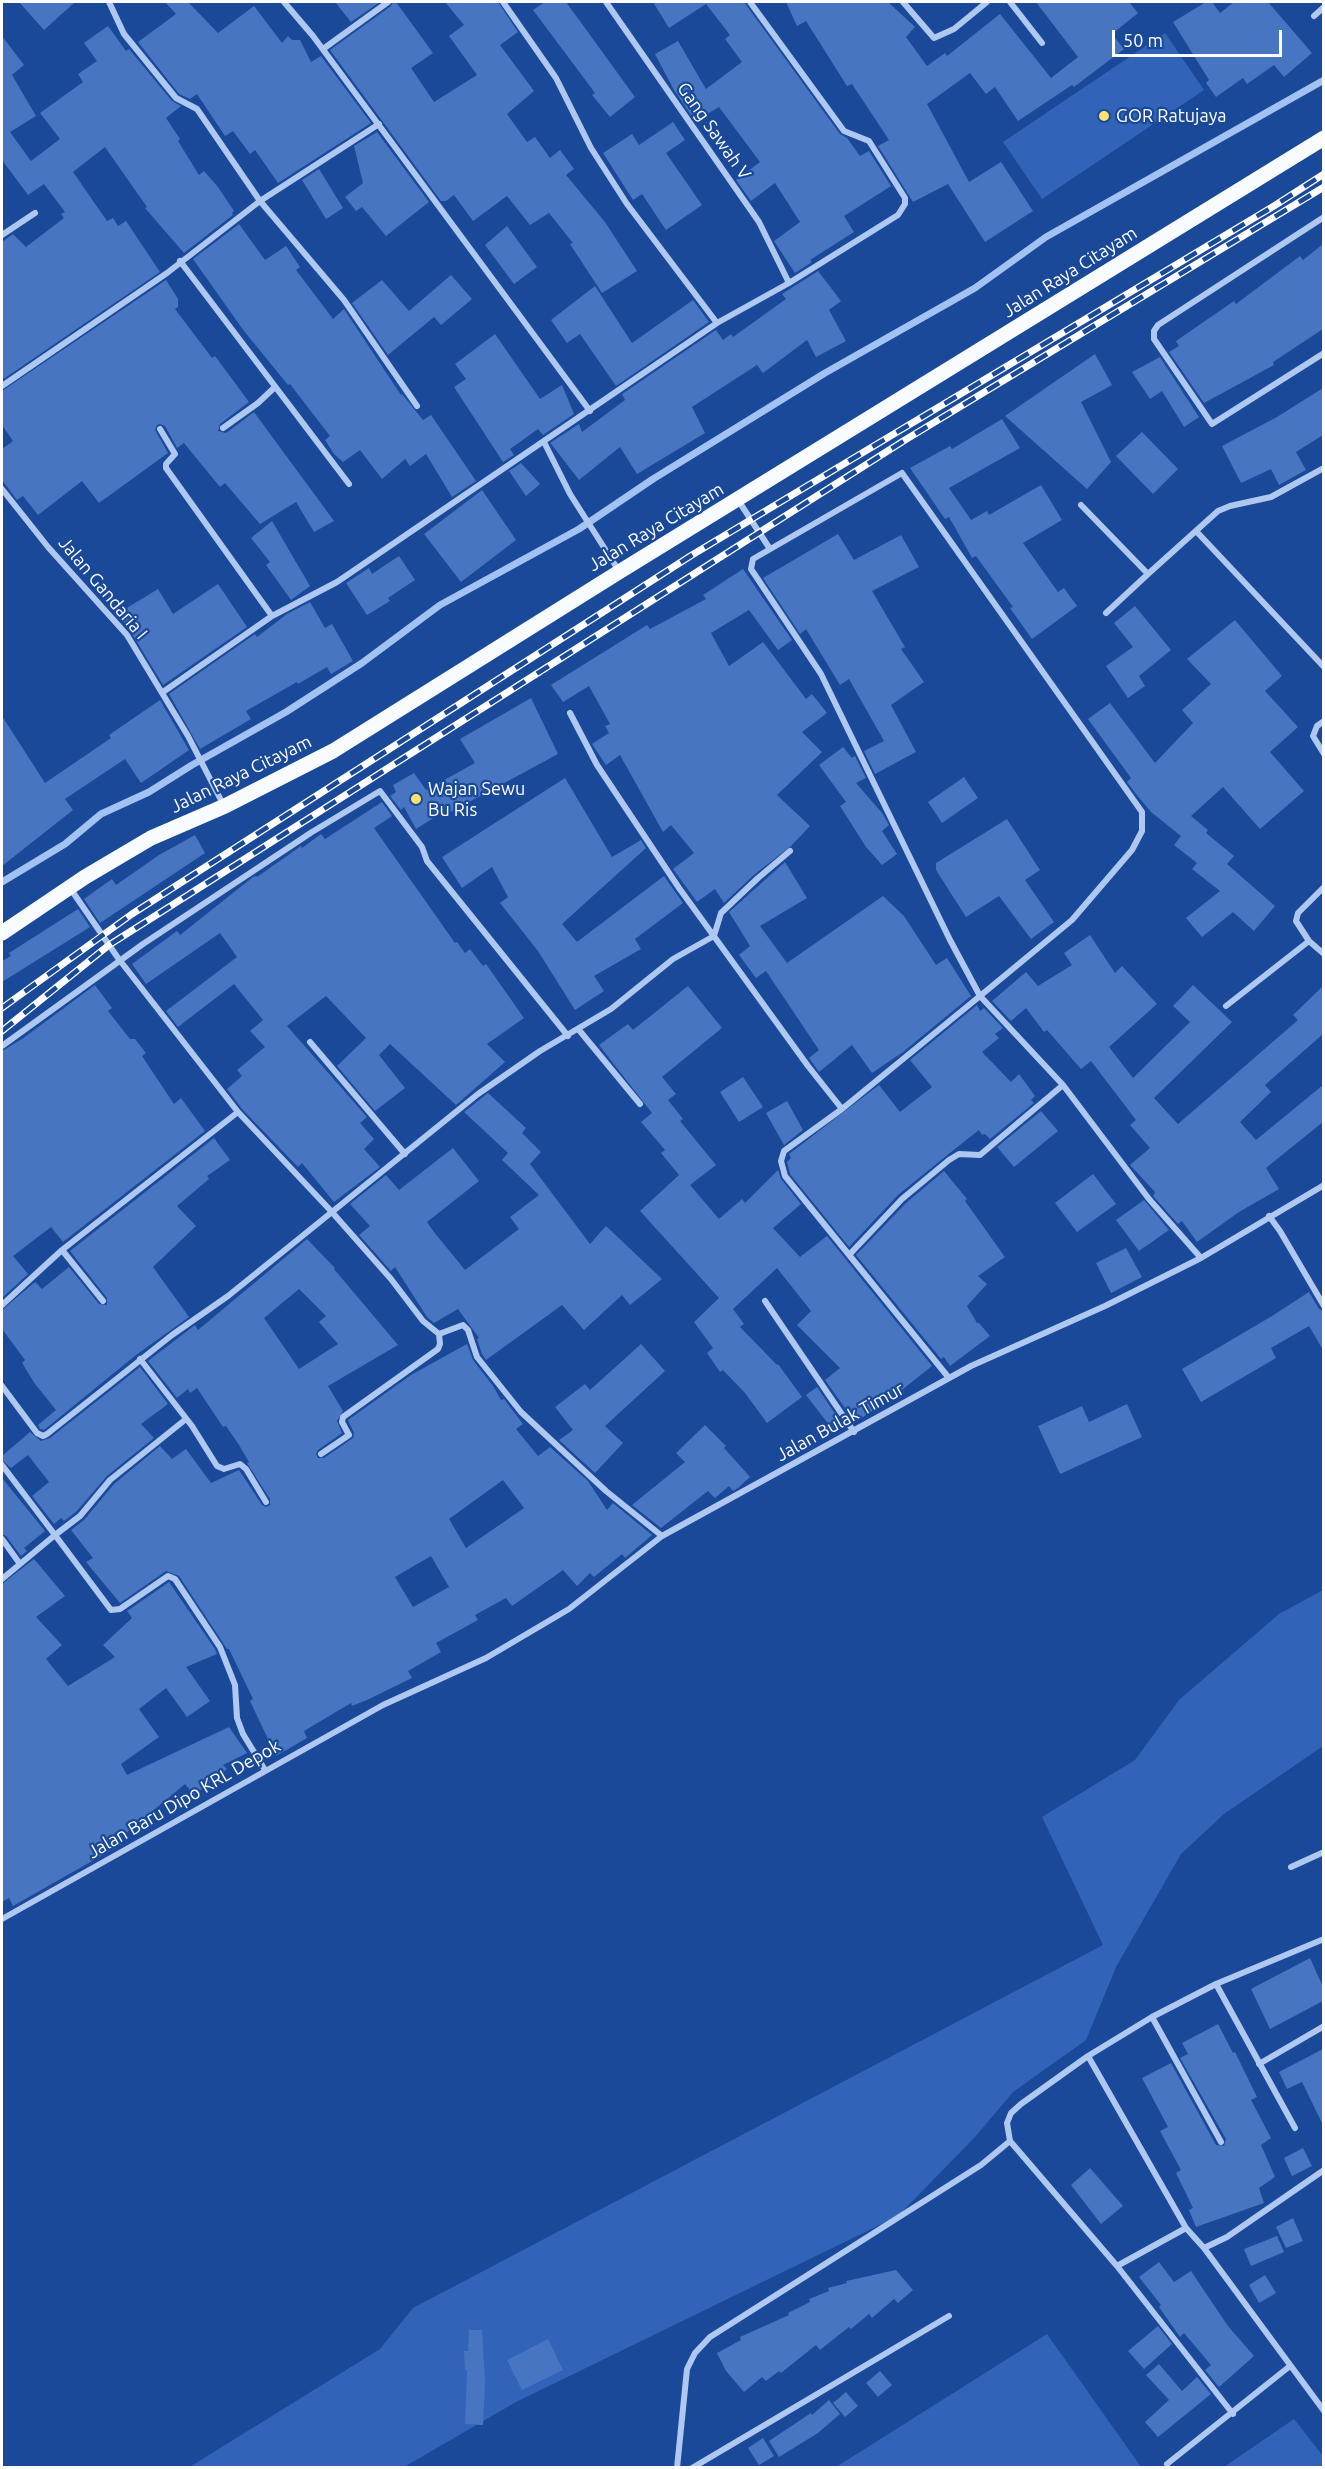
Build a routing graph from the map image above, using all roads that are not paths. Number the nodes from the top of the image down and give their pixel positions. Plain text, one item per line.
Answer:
1 (109, 2) edge
2 (284, 2) edge
3 (388, 2) edge
4 (504, 2) edge
5 (606, 2) edge
6 (750, 2) edge
7 (903, 2) edge
8 (987, 2) edge
9 (1010, 2) edge
10 (1323, 7) edge
11 (1314, 16) dead end
12 (1042, 43) dead end
13 (323, 49) junction
14 (379, 123) junction
15 (1323, 138) edge
16 (260, 201) junction
17 (35, 213) dead end
18 (1323, 218) edge
19 (2, 235) edge
20 (180, 261) junction
21 (789, 283) junction
22 (717, 323) junction
23 (1323, 353) edge
24 (2, 386) edge
25 (275, 387) junction
26 (417, 406) dead end
27 (590, 411) junction
28 (223, 428) dead end
29 (160, 429) dead end
30 (544, 442) junction
31 (1323, 468) edge
32 (349, 484) dead end
33 (2, 489) edge
34 (738, 500) junction
35 (1081, 505) dead end
36 (1196, 531) junction
37 (770, 549) junction
38 (619, 572) junction
39 (1148, 574) junction
40 (1106, 613) dead end
41 (272, 616) junction
42 (1323, 667) edge
43 (163, 692) junction
44 (570, 713) dead end
45 (1323, 721) edge
46 (1323, 754) edge
47 (225, 806) junction
48 (790, 851) dead end
49 (70, 887) junction
50 (1323, 887) edge
51 (2, 933) edge
52 (714, 936) junction
53 (1309, 941) junction
54 (1323, 954) edge
55 (120, 960) junction
56 (980, 996) junction
57 (1226, 1006) dead end
58 (579, 1030) junction
59 (568, 1036) junction
60 (310, 1042) dead end
61 (2, 1046) edge
62 (1063, 1086) junction
63 (640, 1104) dead end
64 (842, 1109) junction
65 (238, 1112) junction
66 (405, 1154) junction
67 (1323, 1185) edge
68 (331, 1211) junction
69 (1269, 1216) junction
70 (62, 1250) junction
71 (849, 1255) junction
72 (1201, 1258) junction
73 (103, 1301) dead end
74 (765, 1301) dead end
75 (2, 1305) edge
76 (1323, 1306) edge
77 (439, 1334) junction
78 (140, 1359) junction
79 (949, 1378) junction
80 (2, 1386) edge
81 (186, 1419) junction
82 (854, 1432) junction
83 (321, 1454) dead end
84 (2, 1465) edge
85 (266, 1502) dead end
86 (55, 1535) junction
87 (662, 1536) junction
88 (2, 1539) edge
89 (20, 1564) junction
90 (2, 1579) edge
91 (383, 1705) joint
92 (265, 1770) junction
93 (1323, 1852) edge
94 (1291, 1867) dead end
95 (2, 1919) edge
96 (1323, 1939) edge
97 (1216, 1984) junction
98 (1152, 2017) junction
99 (1323, 2026) edge
100 (1088, 2056) junction
101 (1259, 2064) junction
102 (1295, 2128) dead end
103 (1010, 2141) junction
104 (1221, 2142) dead end
105 (1323, 2170) edge
106 (1186, 2228) junction
107 (1204, 2248) junction
108 (1117, 2266) junction
109 (949, 2316) dead end
110 (1290, 2367) junction
111 (1323, 2411) edge
112 (1233, 2414) junction
113 (1167, 2464) dead end
114 (677, 2468) edge
115 (692, 2468) edge

1 - 16 street
2 - 13 street
3 - 13 street
4 - 22 street
5 - 21 street, Gang Sawah V
6 - 21 street
7 - 8 street
9 - 12 street
10 - 11 street
13 - 14 street
14 - 16 street
14 - 27 street
15 - 34 main road, Jalan Raya Citayam
16 - 20 street
16 - 26 street
17 - 19 street
18 - 23 street
20 - 24 street
20 - 25 street
21 - 22 street
22 - 27 street
25 - 28 street
25 - 32 street
27 - 30 street
29 - 41 street
30 - 38 street
30 - 41 street
31 - 36 street
33 - 43 street, Jalan Gandaria I
34 - 37 street
34 - 38 main road, Jalan Raya Citayam
35 - 39 street
36 - 39 street
36 - 42 street
37 - 56 street
37 - 56 street
38 - 47 main road, Jalan Raya Citayam
39 - 40 street
41 - 43 street
43 - 47 street, Jalan Gandaria I
44 - 52 street
45 - 46 street
47 - 49 main road, Jalan Raya Citayam
48 - 52 street
49 - 51 main road, Jalan Raya Citayam
49 - 55 street
50 - 53 street
52 - 58 street
52 - 64 street
53 - 54 street
53 - 57 street
55 - 59 street
55 - 61 street
55 - 65 street
56 - 62 street
56 - 64 street
58 - 59 street
58 - 63 street
59 - 66 street
60 - 66 street
62 - 71 street
62 - 72 street
64 - 71 street
65 - 68 street
65 - 70 street
66 - 68 street
67 - 69 street, Jalan Bulak Timur
68 - 77 street
68 - 78 street
69 - 72 street, Jalan Bulak Timur
69 - 76 street
70 - 73 street
70 - 75 street
71 - 79 street
72 - 79 street, Jalan Bulak Timur
74 - 82 street
77 - 83 street
77 - 87 street
78 - 80 street
78 - 81 street
79 - 82 street, Jalan Bulak Timur
81 - 85 street
81 - 86 street
82 - 87 street, Jalan Bulak Timur
84 - 86 street
86 - 89 street
86 - 92 street
87 - 91 street, Jalan Bulak Timur
88 - 89 street
89 - 90 street
91 - 92 street, Jalan Baru Dipo KRL Depok
92 - 95 street, Jalan Baru Dipo KRL Depok
93 - 94 street
96 - 97 street
97 - 98 street
97 - 101 street
98 - 100 street
98 - 104 street
99 - 101 street
100 - 103 street
100 - 106 street
101 - 102 street
103 - 108 street
103 - 114 street
105 - 107 street
106 - 107 street
106 - 108 street
107 - 110 street
108 - 112 street
109 - 115 street
110 - 111 street
110 - 112 street
112 - 113 street

